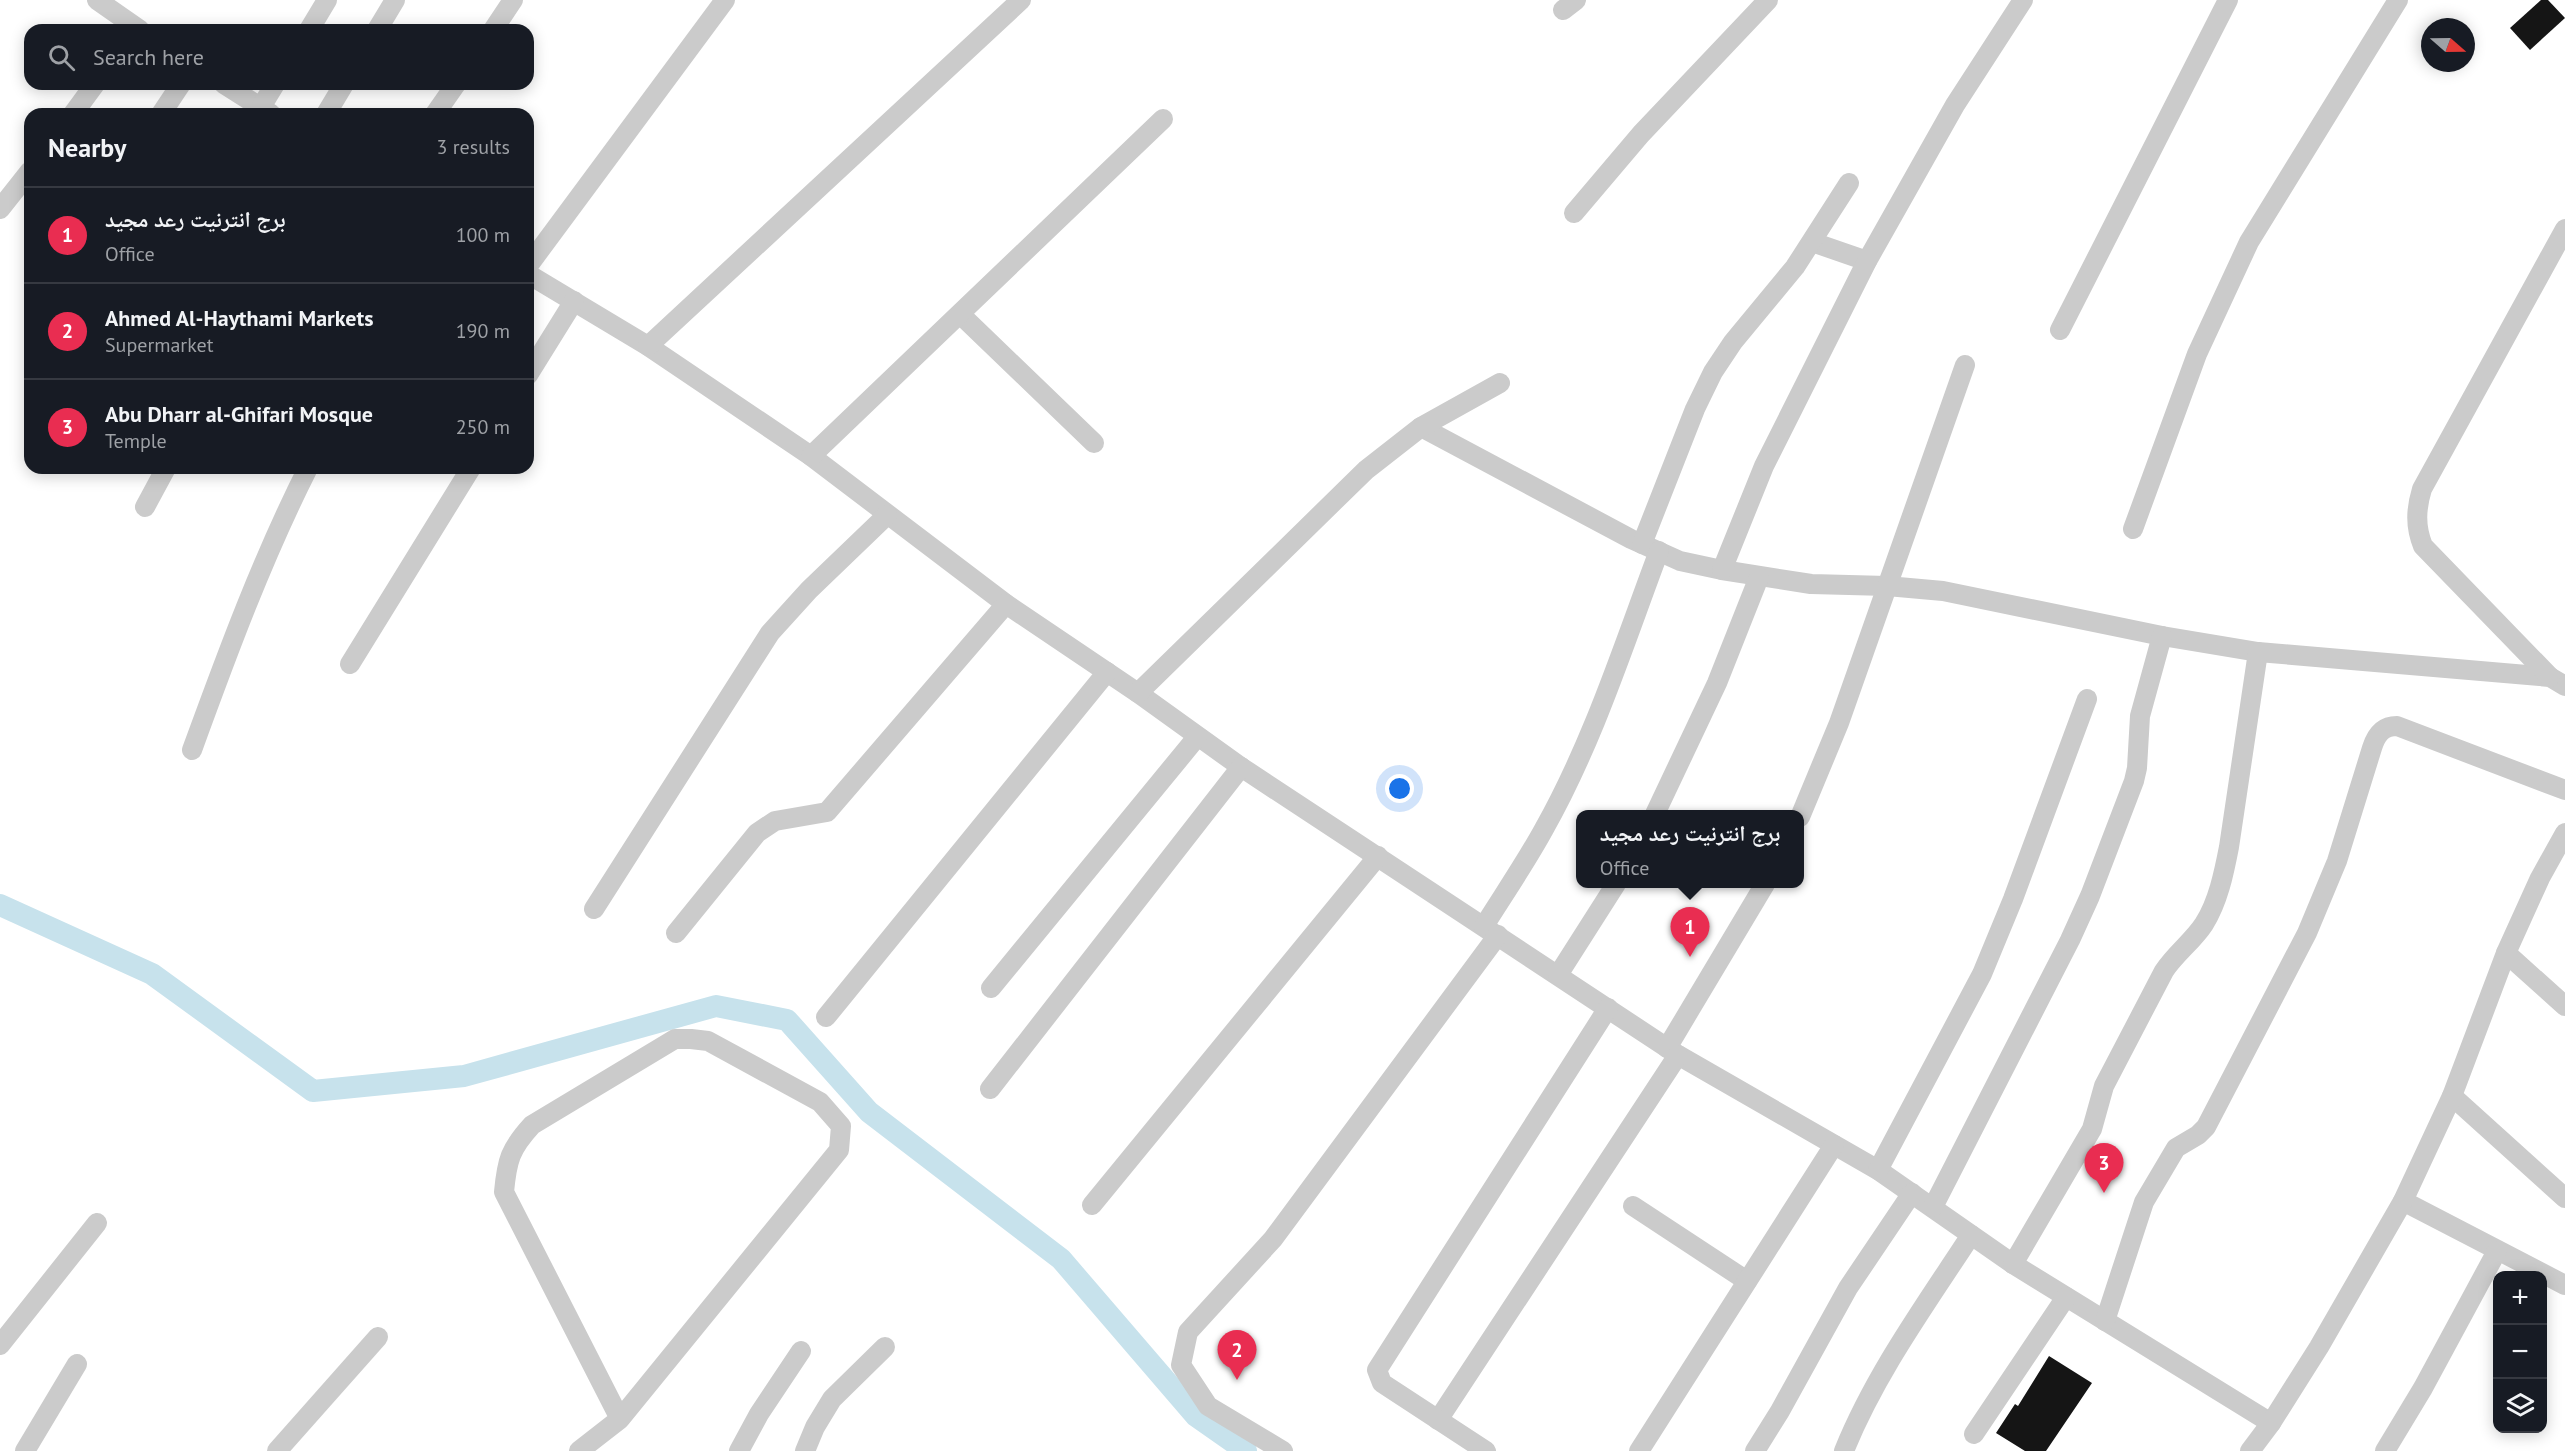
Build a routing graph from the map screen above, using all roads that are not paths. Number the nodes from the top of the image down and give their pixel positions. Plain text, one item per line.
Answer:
1 (96, 0) edge
2 (327, 0) edge
3 (395, 0) edge
4 (513, 0) edge
5 (725, 0) edge
6 (1021, 0) edge
7 (1768, 0) edge
8 (2023, 0) edge
9 (2228, 0) edge
10 (2398, 0) edge
11 (130, 24) edge
12 (313, 24) edge
13 (381, 24) edge
14 (497, 24) edge
15 (90, 90) edge
16 (177, 90) edge
17 (233, 90) edge
18 (273, 90) edge
19 (340, 90) edge
20 (452, 90) edge
21 (77, 108) edge
22 (165, 108) edge
23 (261, 108) edge
24 (267, 108) edge
25 (330, 108) edge
26 (439, 108) edge
27 (1163, 119) dead end
28 (24, 179) edge
29 (1849, 183) dead end
30 (0, 209) edge
31 (1574, 213) dead end
32 (2565, 229) edge
33 (1812, 242) junction
34 (534, 258) edge
35 (1867, 261) junction
36 (534, 278) edge
37 (574, 301) junction
38 (960, 314) junction
39 (2060, 330) dead end
40 (648, 346) junction
41 (534, 365) edge
42 (1965, 365) dead end
43 (1500, 383) dead end
44 (1420, 427) junction
45 (1095, 443) dead end
46 (811, 456) junction
47 (163, 474) edge
48 (305, 474) edge
49 (467, 474) edge
50 (145, 507) dead end
51 (887, 515) junction
52 (2133, 529) dead end
53 (1651, 548) junction
54 (1722, 570) junction
55 (1759, 577) junction
56 (1887, 586) junction
57 (1006, 604) junction
58 (2162, 636) junction
59 (2258, 652) junction
60 (350, 664) dead end
61 (1107, 672) junction
62 (2558, 681) edge
63 (1138, 693) junction
64 (2087, 699) dead end
65 (1197, 737) junction
66 (192, 750) dead end
67 (1241, 767) junction
68 (2565, 790) edge
69 (1657, 810) edge
70 (1803, 810) edge
71 (2565, 833) edge
72 (1378, 856) junction
73 (1613, 888) edge
74 (1763, 888) edge
75 (594, 909) dead end
76 (1491, 931) junction
77 (676, 933) dead end
78 (2506, 953) junction
79 (1558, 975) junction
80 (991, 988) dead end
81 (2565, 1006) edge
82 (1608, 1008) junction
83 (826, 1017) dead end
84 (1673, 1051) junction
85 (990, 1089) dead end
86 (2452, 1096) junction
87 (1834, 1145) junction
88 (1878, 1170) junction
89 (1912, 1193) junction
90 (2565, 1198) edge
91 (2403, 1201) junction
92 (1092, 1205) dead end
93 (1633, 1206) dead end
94 (1933, 1208) junction
95 (97, 1224) dead end
96 (1971, 1234) junction
97 (2497, 1251) junction
98 (2013, 1264) junction
99 (1747, 1281) junction
100 (2565, 1285) edge
101 (2066, 1297) junction
102 (2105, 1321) junction
103 (378, 1337) dead end
104 (0, 1345) edge
105 (885, 1347) dead end
106 (801, 1350) dead end
107 (77, 1364) dead end
108 (620, 1419) junction
109 (1438, 1420) junction
110 (2271, 1423) junction
111 (1974, 1434) dead end
112 (25, 1451) edge
113 (277, 1451) edge
114 (579, 1451) edge
115 (739, 1451) edge
116 (805, 1451) edge
117 (1283, 1451) edge
118 (1486, 1451) edge
119 (1639, 1451) edge
120 (1755, 1451) edge
121 (1844, 1451) edge
122 (2250, 1451) edge
123 (2385, 1451) edge

1 - 11 street
2 - 12 street
3 - 13 street
4 - 14 street
5 - 34 street
6 - 40 street
7 - 31 street
8 - 35 street
9 - 39 street
10 - 52 street
15 - 21 street
16 - 22 street
17 - 23 street
18 - 24 street
19 - 25 street
20 - 26 street
27 - 38 street
28 - 30 street
29 - 33 street
32 - 62 street
33 - 35 street
33 - 53 street
35 - 54 street
36 - 37 street
37 - 40 street
37 - 41 street
38 - 45 street
38 - 46 street
40 - 46 street
42 - 56 street
43 - 44 street
44 - 53 street
44 - 63 street
46 - 51 street
47 - 50 street
48 - 66 street
49 - 60 street
51 - 57 street
51 - 75 street
53 - 54 street
53 - 76 street
54 - 55 street
55 - 56 street
55 - 69 street
56 - 58 street
56 - 70 street
57 - 61 street
57 - 77 street
58 - 59 street
58 - 94 street
59 - 62 street
59 - 98 street
61 - 63 street
61 - 83 street
63 - 65 street
64 - 88 street
65 - 67 street
65 - 80 street
67 - 72 street
67 - 85 street
68 - 102 street
71 - 78 street
72 - 76 street
72 - 92 street
73 - 79 street
74 - 84 street
76 - 79 street
76 - 117 street
78 - 81 street
78 - 86 street
79 - 82 street
82 - 84 street
82 - 109 street
84 - 87 street
84 - 109 street
86 - 90 street
86 - 91 street
87 - 88 street
87 - 99 street
88 - 89 street
89 - 94 street
89 - 120 street
91 - 97 street
91 - 110 street
93 - 99 street
94 - 96 street
95 - 104 street
96 - 98 street
96 - 121 street
97 - 100 street
97 - 123 street
98 - 101 street
99 - 119 street
101 - 102 street
101 - 111 street
102 - 110 street
103 - 113 street
105 - 116 street
106 - 115 street
107 - 112 street
108 - 108 street
108 - 114 street
109 - 118 street
110 - 122 street

